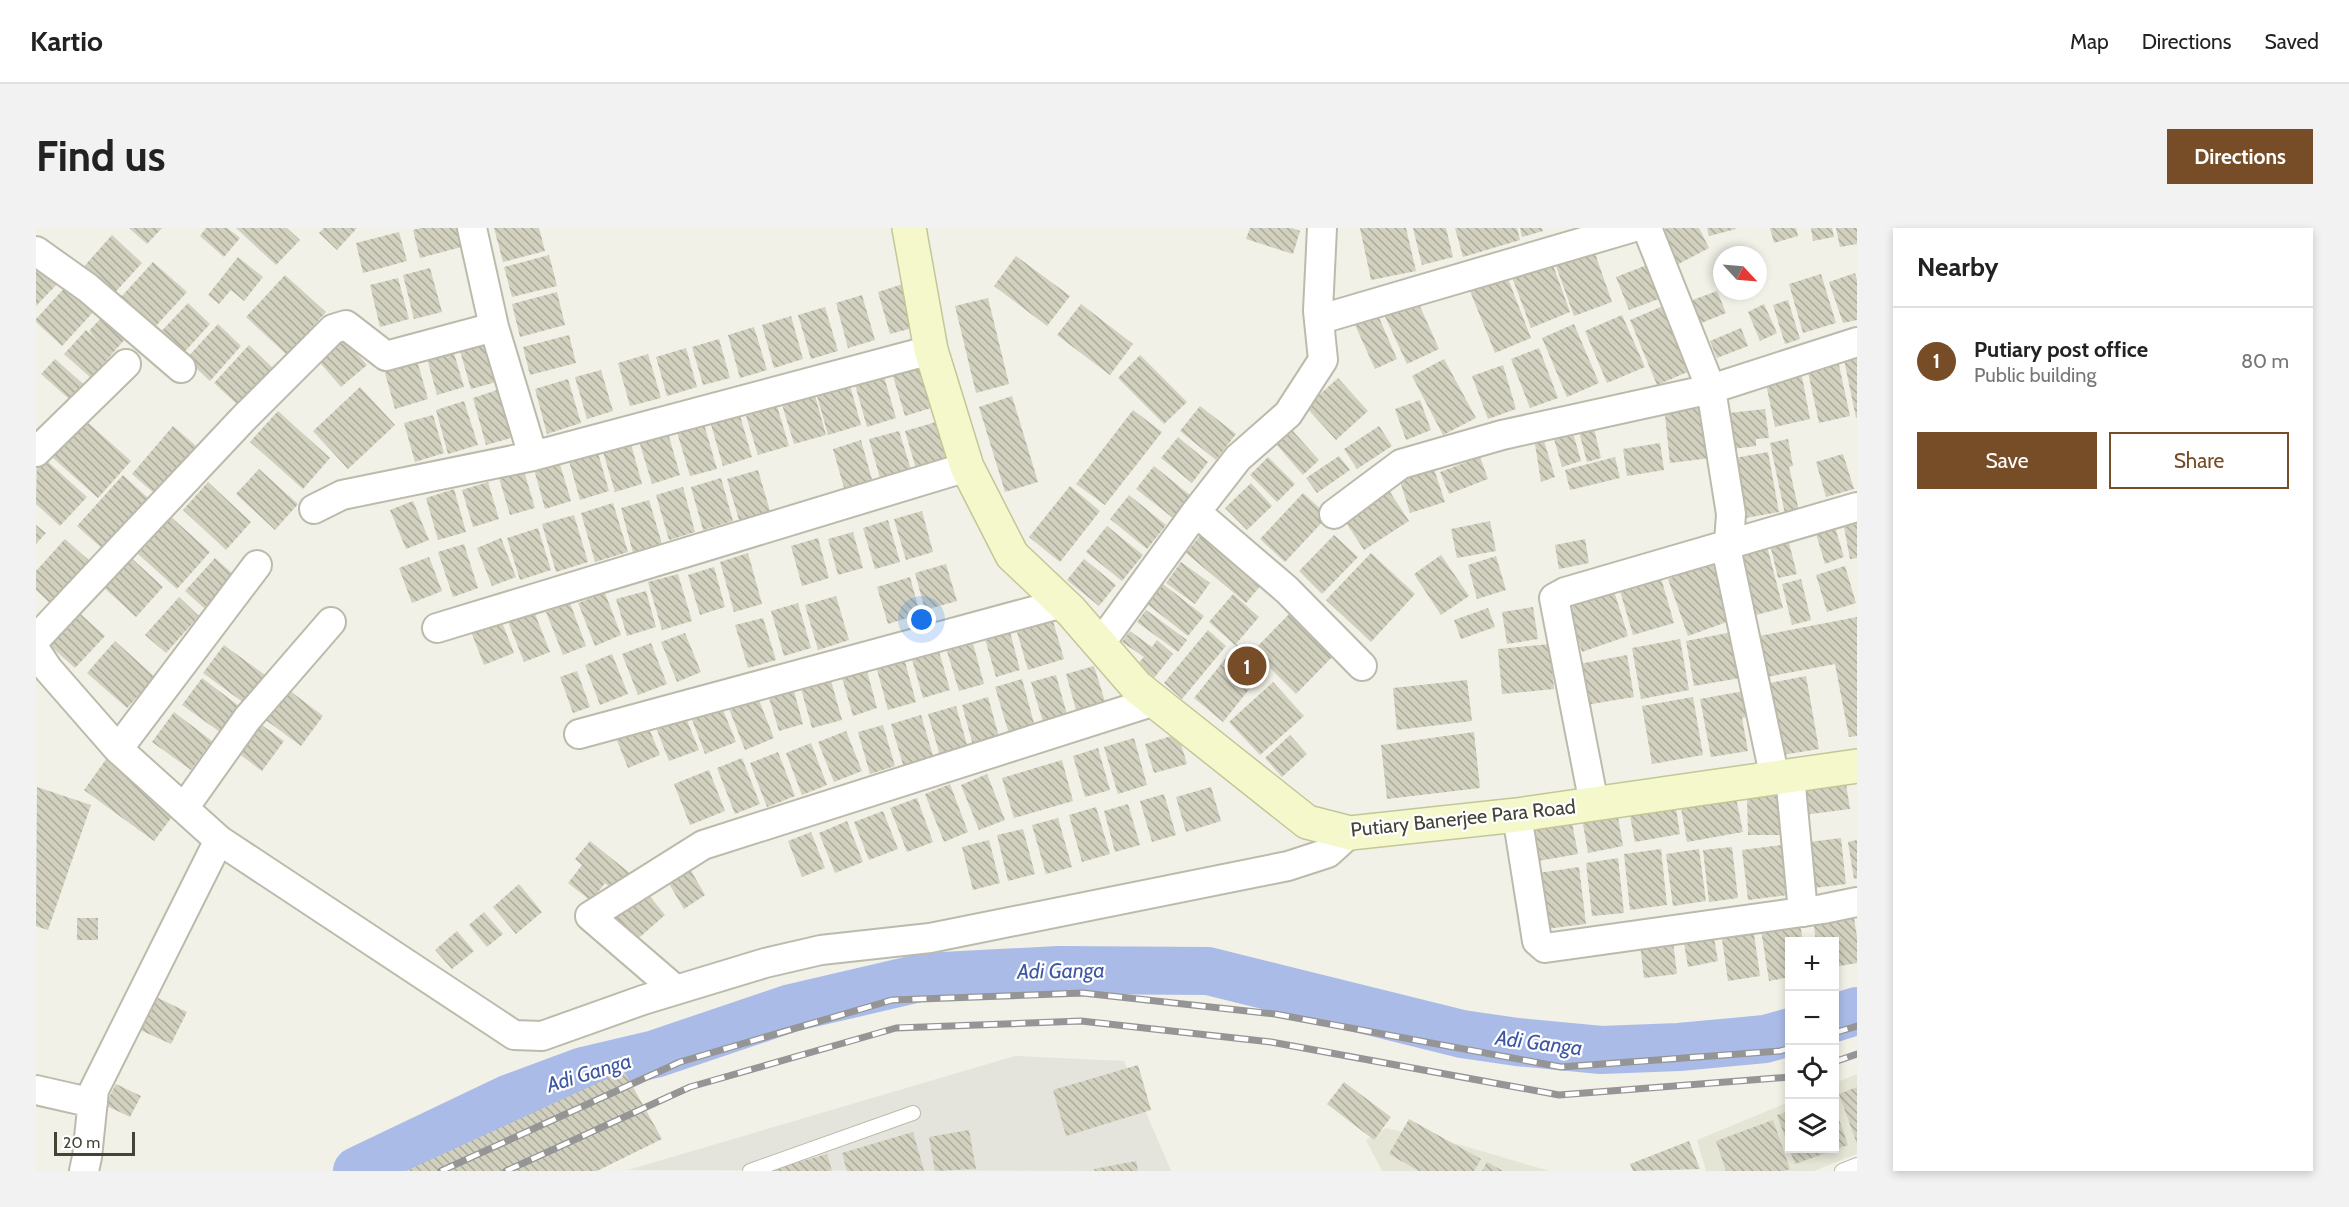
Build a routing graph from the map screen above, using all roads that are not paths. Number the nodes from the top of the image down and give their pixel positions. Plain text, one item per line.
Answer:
1 (472, 228) edge
2 (909, 228) edge
3 (1322, 228) edge
4 (1630, 228) edge
5 (1647, 228) edge
6 (36, 250) edge
7 (1321, 320) junction
8 (494, 327) junction
9 (1857, 342) edge
10 (931, 350) junction
11 (126, 364) dead end
12 (181, 368) dead end
13 (1711, 389) junction
14 (36, 452) edge
15 (533, 456) junction
16 (967, 467) junction
17 (1857, 507) edge
18 (314, 509) dead end
19 (1196, 512) junction
20 (1334, 514) dead end
21 (1729, 546) junction
22 (256, 565) dead end
23 (1063, 603) junction
24 (331, 622) dead end
25 (437, 628) dead end
26 (36, 639) edge
27 (1100, 644) junction
28 (36, 651) edge
29 (1362, 666) dead end
30 (1155, 701) junction
31 (579, 734) dead end
32 (118, 749) junction
33 (1857, 766) edge
34 (1783, 778) junction
35 (1594, 804) junction
36 (184, 808) junction
37 (1518, 814) junction
38 (1350, 832) junction
39 (219, 840) junction
40 (1857, 902) edge
41 (1803, 912) junction
42 (676, 990) junction
43 (36, 1090) edge
44 (94, 1096) junction
45 (913, 1113) dead end
46 (1857, 1165) edge
47 (84, 1171) edge
48 (750, 1171) edge
49 (1842, 1171) edge

1 - 8 street
2 - 10 street, Putiary Banerjee Para Road
3 - 7 street
4 - 7 street
5 - 13 street
6 - 12 street
7 - 19 street
8 - 15 street
8 - 26 street
9 - 13 street
10 - 15 street
10 - 16 street, Putiary Banerjee Para Road
11 - 14 street
13 - 20 street
13 - 21 street
15 - 18 street
16 - 23 street, Putiary Banerjee Para Road
16 - 25 street
17 - 21 street
19 - 27 street
19 - 29 street
21 - 34 street
21 - 35 street
22 - 32 street
23 - 27 street, Putiary Banerjee Para Road
23 - 31 street
24 - 36 street
27 - 30 street, Putiary Banerjee Para Road
28 - 32 street
30 - 38 street, Putiary Banerjee Para Road
30 - 42 street
32 - 36 street
33 - 34 street, Putiary Banerjee Para Road
34 - 35 street, Putiary Banerjee Para Road
34 - 41 street
35 - 37 street, Putiary Banerjee Para Road
36 - 39 street
37 - 38 street, Putiary Banerjee Para Road
37 - 41 street
38 - 42 street
39 - 42 street
39 - 44 street
40 - 41 street
43 - 44 street
44 - 47 street
45 - 48 lane
46 - 49 lane

